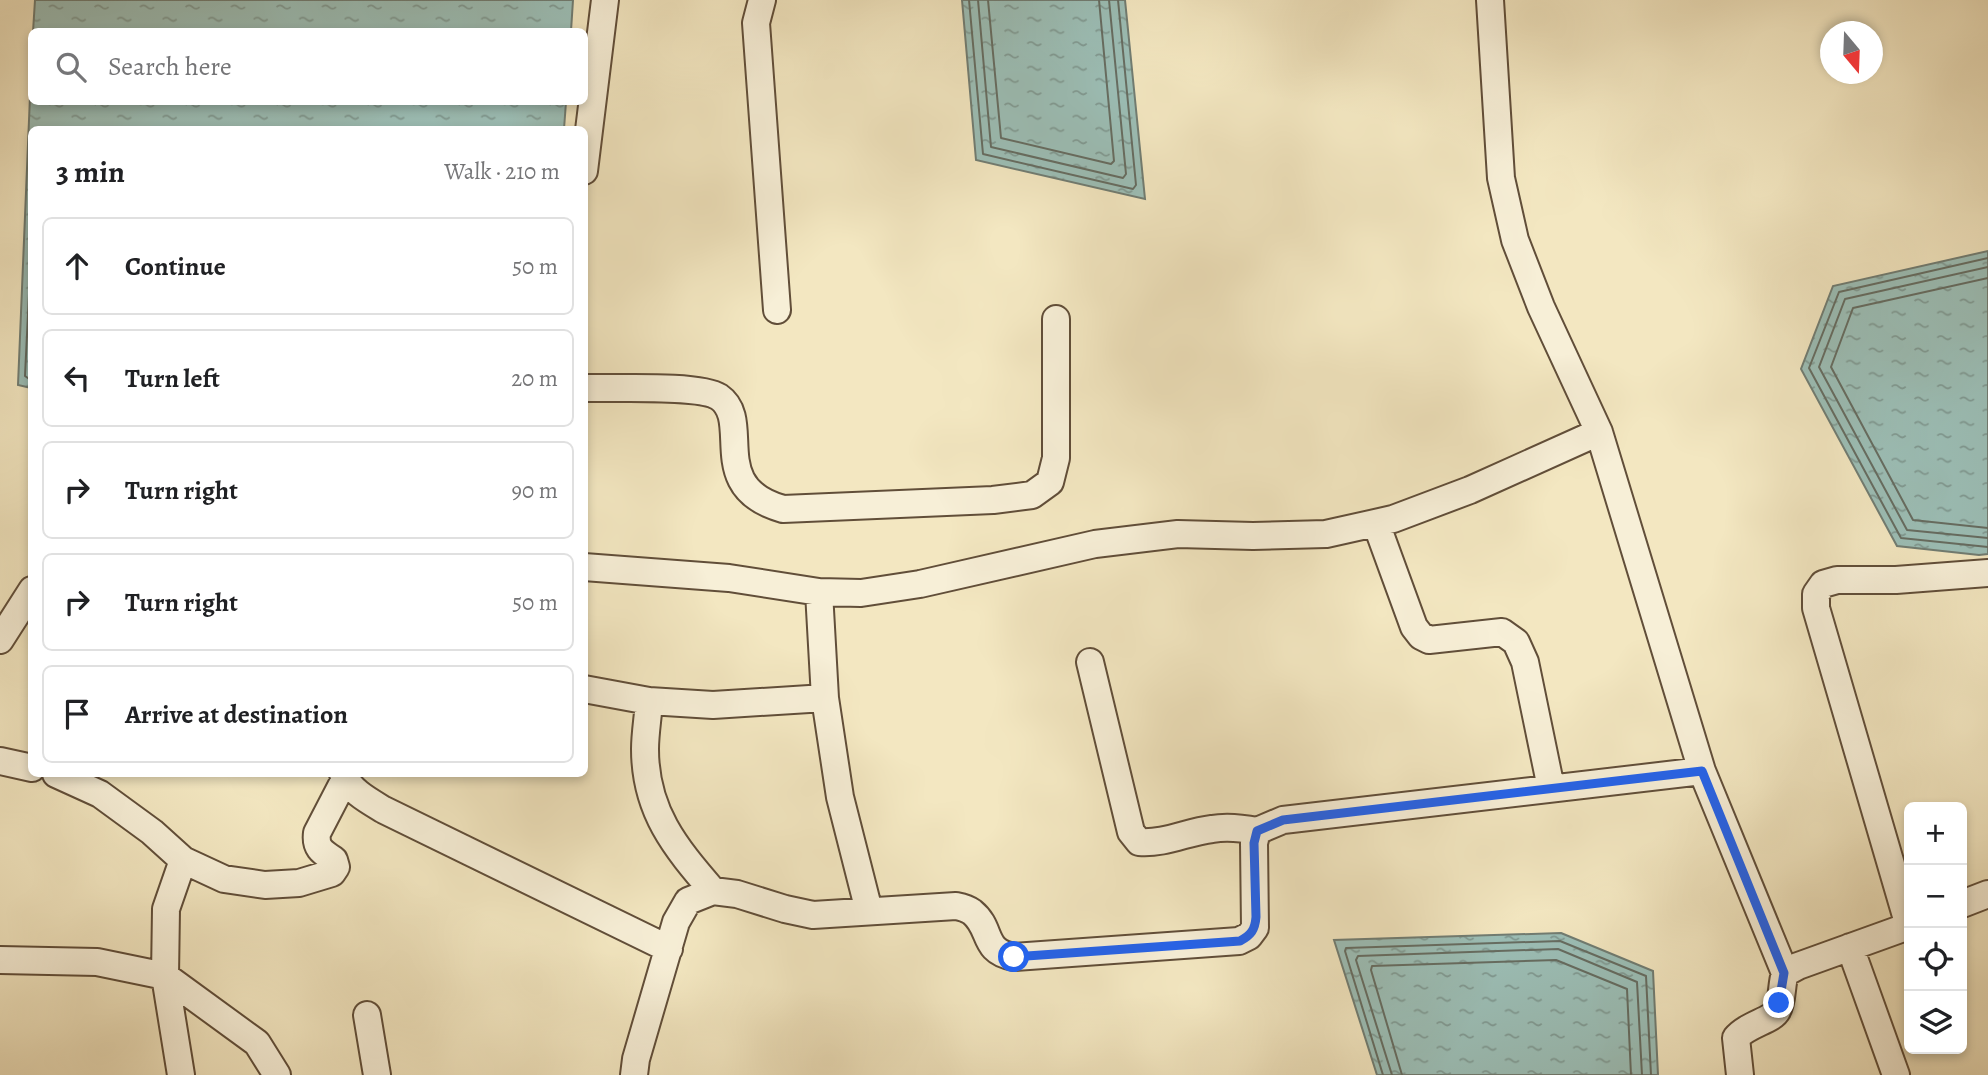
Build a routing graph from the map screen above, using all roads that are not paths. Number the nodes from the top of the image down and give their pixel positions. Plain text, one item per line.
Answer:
1 (606, 0) edge
2 (762, 0) edge
3 (1490, 0) edge
4 (588, 140) edge
5 (777, 310) dead end
6 (1056, 319) dead end
7 (588, 388) edge
8 (1599, 432) junction
9 (1376, 523) junction
10 (588, 567) edge
11 (1988, 573) edge
12 (819, 592) junction
13 (28, 596) edge
14 (0, 640) edge
15 (1090, 662) dead end
16 (588, 690) edge
17 (825, 698) junction
18 (649, 701) junction
19 (0, 761) edge
20 (28, 767) edge
21 (1702, 771) junction
22 (63, 777) edge
23 (344, 777) edge
24 (345, 777) edge
25 (1551, 788) junction
26 (1257, 831) junction
27 (183, 860) junction
28 (713, 891) junction
29 (1988, 894) edge
30 (1967, 902) edge
31 (869, 912) junction
32 (1850, 947) junction
33 (669, 949) junction
34 (0, 960) edge
35 (1784, 973) junction
36 (165, 976) junction
37 (367, 1015) dead end
38 (181, 1075) edge
39 (277, 1075) edge
40 (377, 1075) edge
41 (634, 1075) edge
42 (1740, 1075) edge
43 (1896, 1075) edge

1 - 4 street
2 - 5 street
3 - 8 street
6 - 7 street
8 - 9 street
8 - 21 street
9 - 12 street
9 - 25 street
10 - 12 street
11 - 32 street
12 - 17 street
13 - 14 street
15 - 26 street
16 - 18 street
17 - 18 street
17 - 31 street
18 - 28 street
19 - 20 street
21 - 25 street
21 - 35 street
22 - 27 street
23 - 27 street
24 - 33 street
25 - 26 street
26 - 31 street
27 - 36 street
28 - 31 street
28 - 33 street
29 - 30 street
32 - 35 street
32 - 43 street
33 - 41 street
34 - 36 street
35 - 42 street
36 - 38 street
36 - 39 street
37 - 40 street

